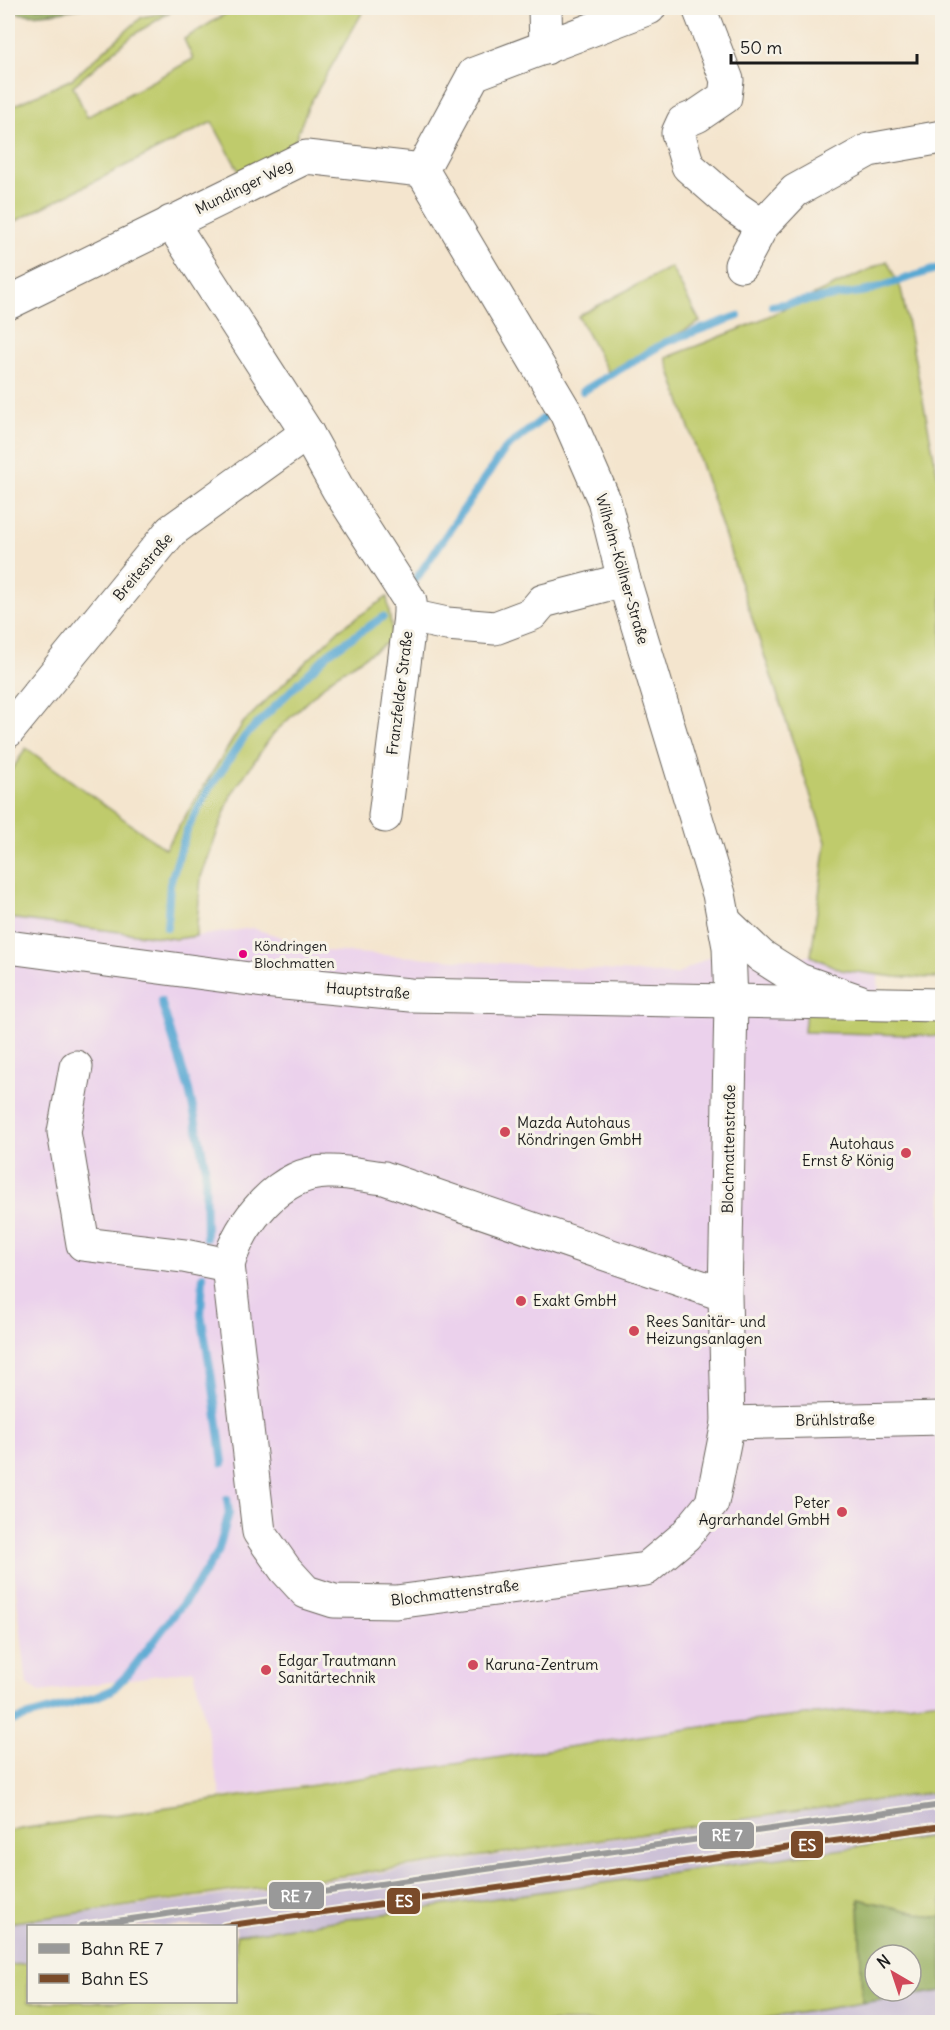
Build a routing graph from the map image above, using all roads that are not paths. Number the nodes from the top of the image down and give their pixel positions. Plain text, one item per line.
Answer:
1 (545, 8) edge
2 (649, 8) edge
3 (699, 8) edge
4 (546, 48) junction
5 (942, 137) edge
6 (422, 170) junction
7 (171, 222) junction
8 (762, 226) junction
9 (741, 265) dead end
10 (8, 303) edge
11 (307, 433) junction
12 (624, 580) junction
13 (410, 616) junction
14 (8, 731) edge
15 (385, 816) dead end
16 (724, 921) junction
17 (8, 947) edge
18 (731, 1003) junction
19 (869, 1005) junction
20 (942, 1005) edge
21 (76, 1067) dead end
22 (228, 1265) junction
23 (725, 1294) junction
24 (942, 1418) edge
25 (728, 1423) junction

1 - 4 street
2 - 4 street
3 - 8 street
4 - 6 street
5 - 8 street
6 - 7 street, Mundinger Weg
6 - 12 street, Wilhelm-Köllner-Straße
7 - 10 street, Mundinger Weg
7 - 11 street
8 - 9 street
11 - 13 street
11 - 14 street, Breitestraße
12 - 13 street, Franzfelder Straße
12 - 16 street, Wilhelm-Köllner-Straße
13 - 15 street, Franzfelder Straße
16 - 18 street, Wilhelm-Köllner-Straße
16 - 19 street
17 - 18 street, Hauptstraße
18 - 19 street, Hauptstraße
18 - 23 street, Blochmattenstraße
19 - 20 street, Hauptstraße
21 - 22 street
22 - 23 street, Blochmattenstraße
22 - 25 street, Blochmattenstraße
23 - 25 street, Blochmattenstraße
24 - 25 street, Brühlstraße

